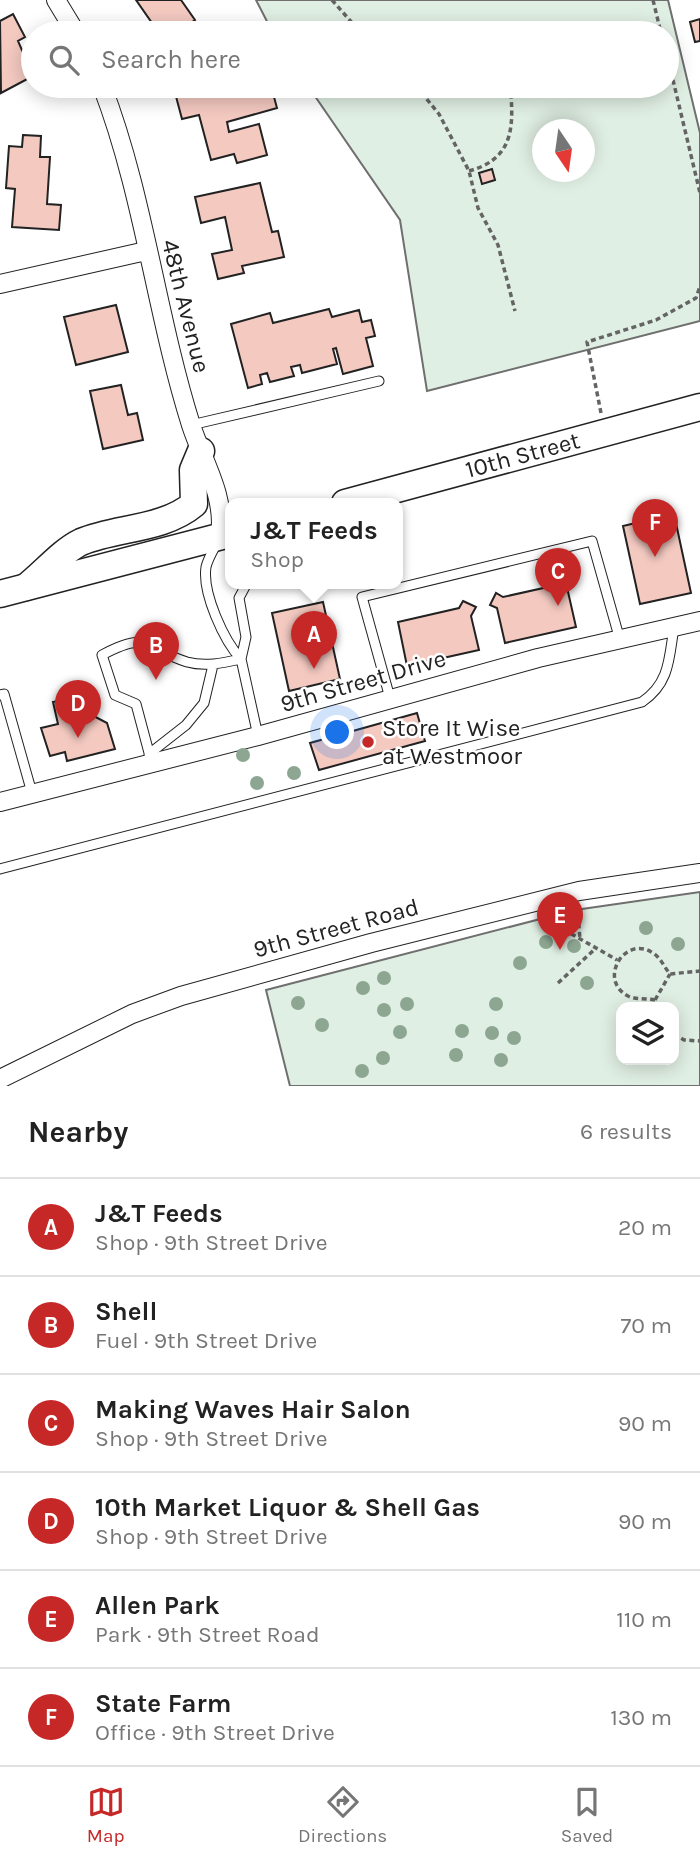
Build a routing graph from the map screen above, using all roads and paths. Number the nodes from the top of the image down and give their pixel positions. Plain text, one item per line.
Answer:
1 (56, 0) edge
2 (332, 0) edge
3 (653, 0) edge
4 (69, 21) edge
5 (350, 21) edge
6 (659, 21) edge
7 (106, 98) edge
8 (426, 98) edge
9 (511, 98) edge
10 (677, 98) edge
11 (469, 171) junction
12 (700, 193) edge
13 (146, 251) junction
14 (0, 284) edge
15 (700, 286) edge
16 (515, 311) dead end
17 (379, 381) dead end
18 (698, 413) edge
19 (191, 425) junction
20 (606, 432) junction
21 (201, 451) junction
22 (369, 498) edge
23 (225, 535) edge
24 (26, 587) junction
25 (403, 587) edge
26 (244, 589) edge
27 (395, 589) edge
28 (0, 594) edge
29 (700, 621) edge
30 (674, 627) junction
31 (620, 640) junction
32 (241, 659) junction
33 (213, 665) junction
34 (0, 695) edge
35 (390, 698) junction
36 (258, 736) junction
37 (150, 759) junction
38 (32, 793) junction
39 (0, 802) edge
40 (0, 869) edge
41 (700, 873) edge
42 (578, 915) dead end
43 (549, 922) dead end
44 (580, 939) junction
45 (595, 948) junction
46 (618, 961) junction
47 (700, 971) edge
48 (670, 974) junction
49 (558, 983) dead end
50 (655, 1000) joint
51 (679, 1037) edge
52 (700, 1041) edge
53 (0, 1079) edge

1 - 4 street
2 - 5 path
3 - 6 path
7 - 13 street, 48th Avenue
8 - 11 path
9 - 11 path
10 - 12 path
11 - 16 path
13 - 14 street
13 - 19 street, 48th Avenue
15 - 20 path
17 - 19 lane
18 - 20 main road, 10th Street
19 - 21 street, 48th Avenue
20 - 22 main road, 10th Street
21 - 23 street, 48th Avenue
21 - 24 main road
23 - 24 main road
23 - 32 lane
24 - 28 main road
25 - 31 lane
26 - 32 lane
27 - 35 lane
29 - 30 street, 9th Street Drive
30 - 31 street, 9th Street Drive
30 - 40 lane
31 - 35 street, 9th Street Drive
32 - 33 lane
32 - 36 lane
33 - 37 lane
33 - 37 lane
34 - 38 lane
35 - 36 street, 9th Street Drive
36 - 37 street, 9th Street Drive
37 - 38 street, 9th Street Drive
38 - 39 street, 9th Street Drive
41 - 53 street, 9th Street Road
42 - 44 path
43 - 44 path
44 - 45 path
45 - 46 path
45 - 49 path
46 - 48 path
46 - 50 path
47 - 48 path
48 - 50 path
51 - 52 path

